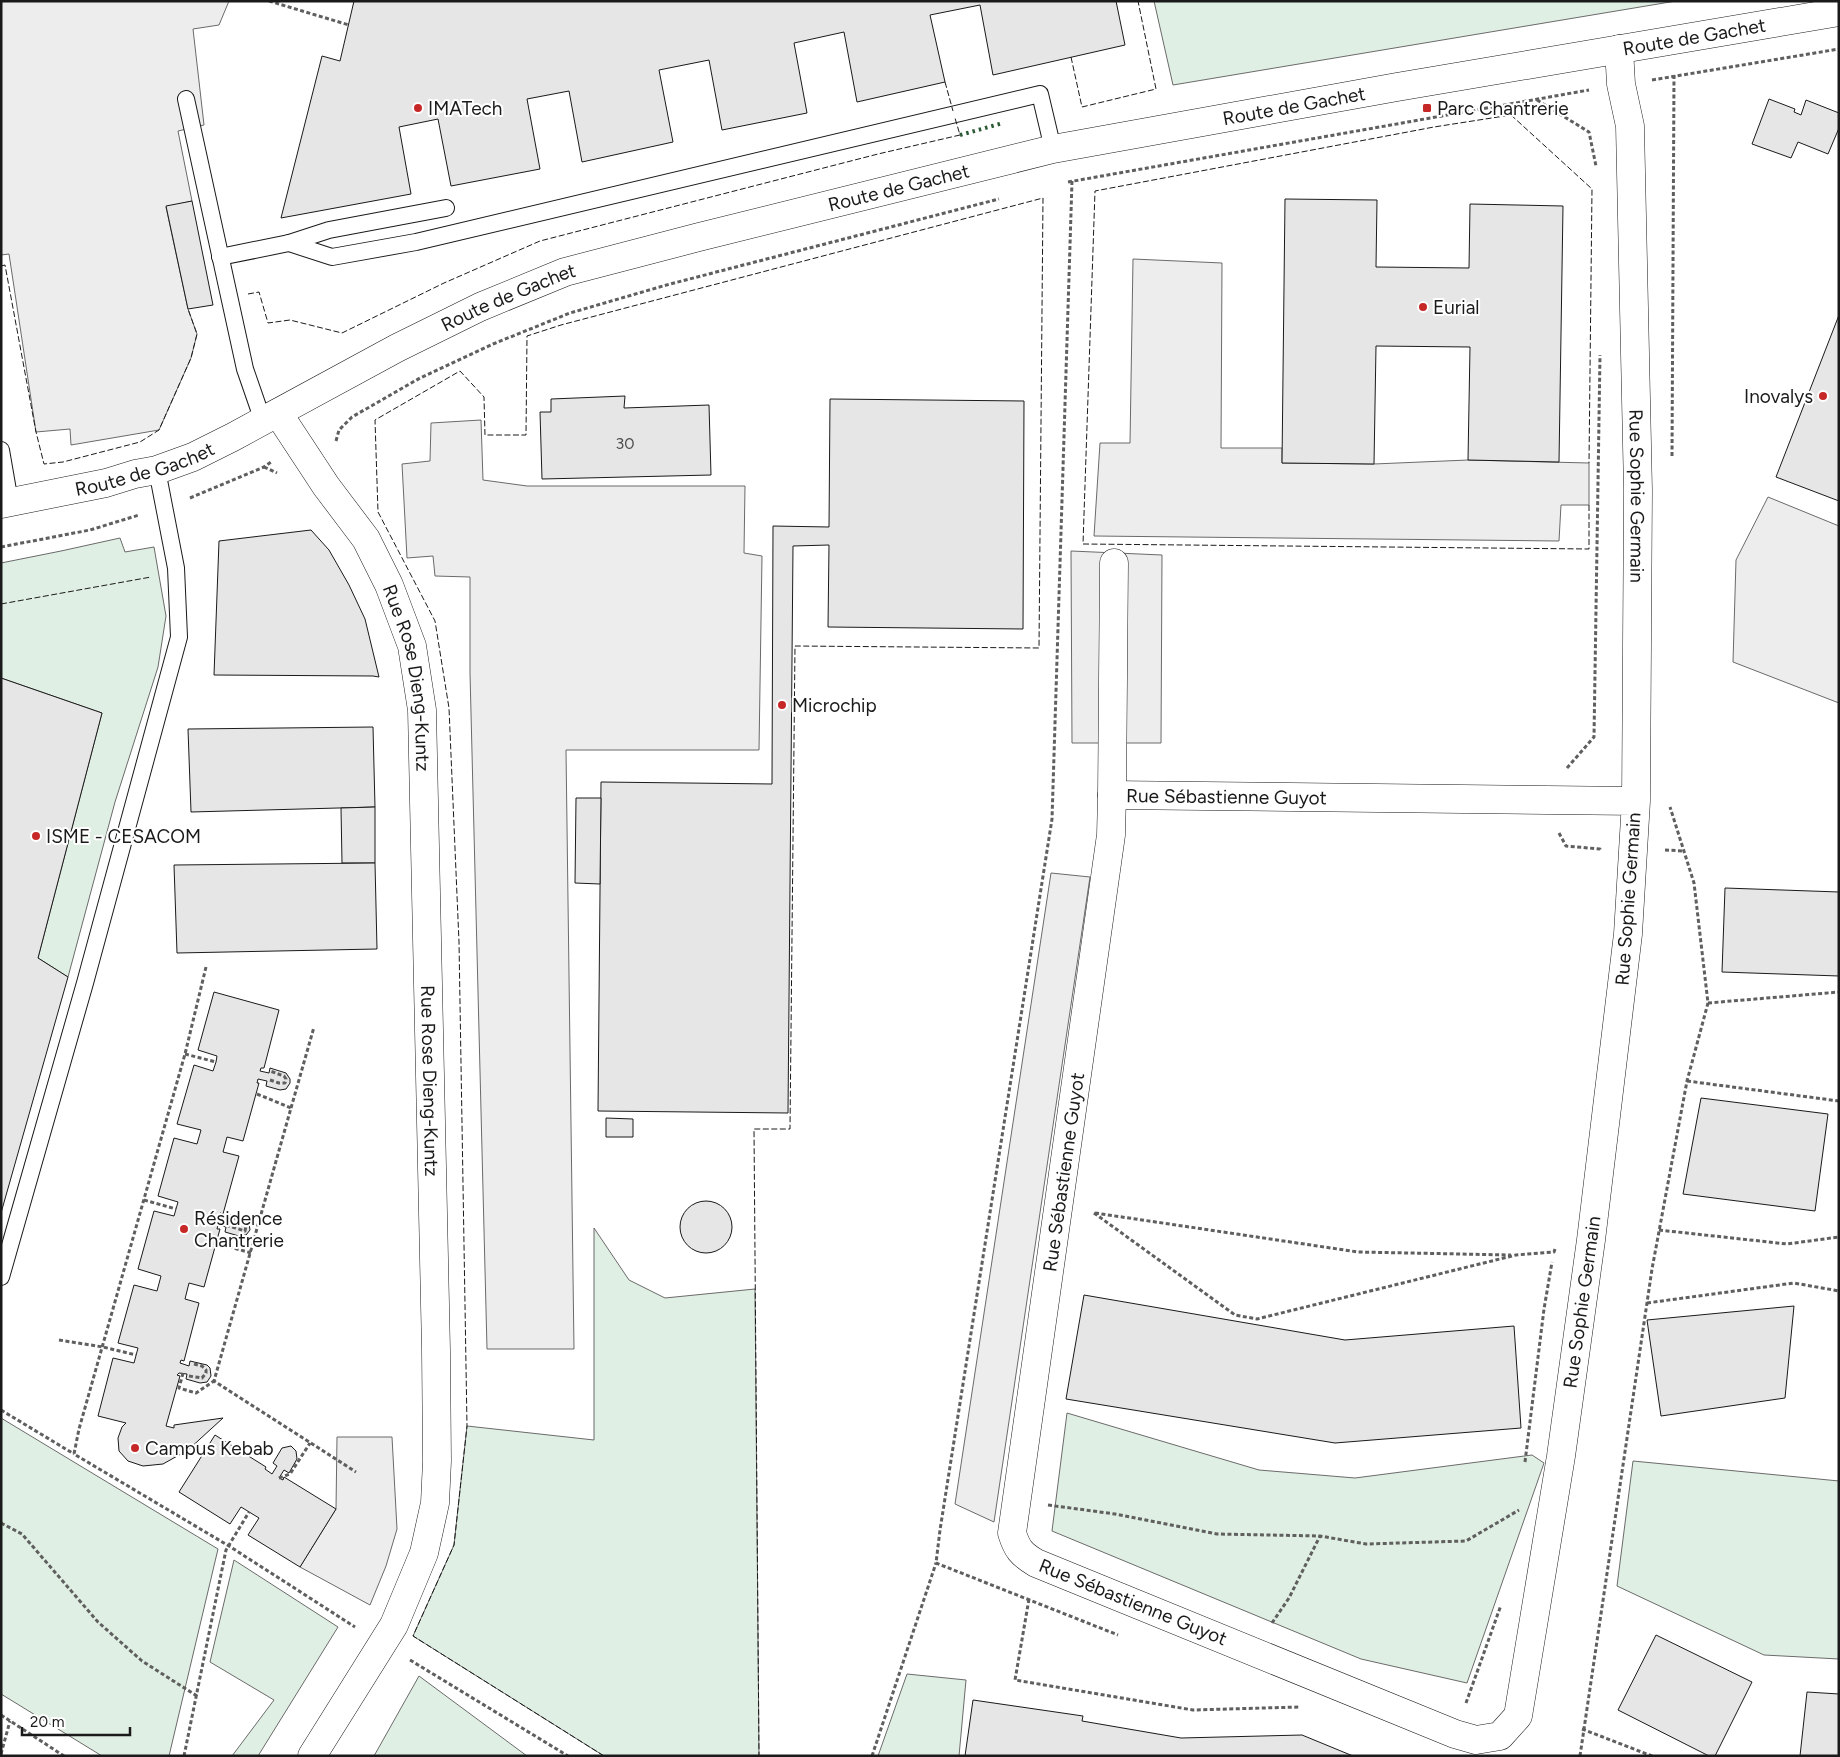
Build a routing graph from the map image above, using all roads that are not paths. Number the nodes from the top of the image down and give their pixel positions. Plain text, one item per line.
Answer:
1 (1839, 12) edge
2 (1619, 49) junction
3 (186, 99) dead end
4 (1053, 149) junction
5 (446, 208) dead end
6 (289, 244) junction
7 (220, 256) junction
8 (271, 417) junction
9 (1, 450) edge
10 (157, 470) junction
11 (6, 503) edge
12 (1114, 563) dead end
13 (1112, 795) junction
14 (1636, 801) junction
15 (1, 1277) edge
16 (1500, 1736) joint
17 (312, 1756) edge

1 - 2 street, Route de Gachet
2 - 4 street, Route de Gachet
2 - 14 street, Rue Sophie Germain
3 - 7 lane
4 - 6 lane
4 - 8 street, Route de Gachet
5 - 6 lane
6 - 7 lane
7 - 8 lane
8 - 10 street, Route de Gachet
8 - 17 street, Rue Rose Dieng-Kuntz
9 - 11 lane
10 - 11 street, Route de Gachet
10 - 15 lane
12 - 13 street
13 - 14 street, Rue Sébastienne Guyot
13 - 16 street, Rue Sébastienne Guyot
14 - 16 street, Rue Sophie Germain

